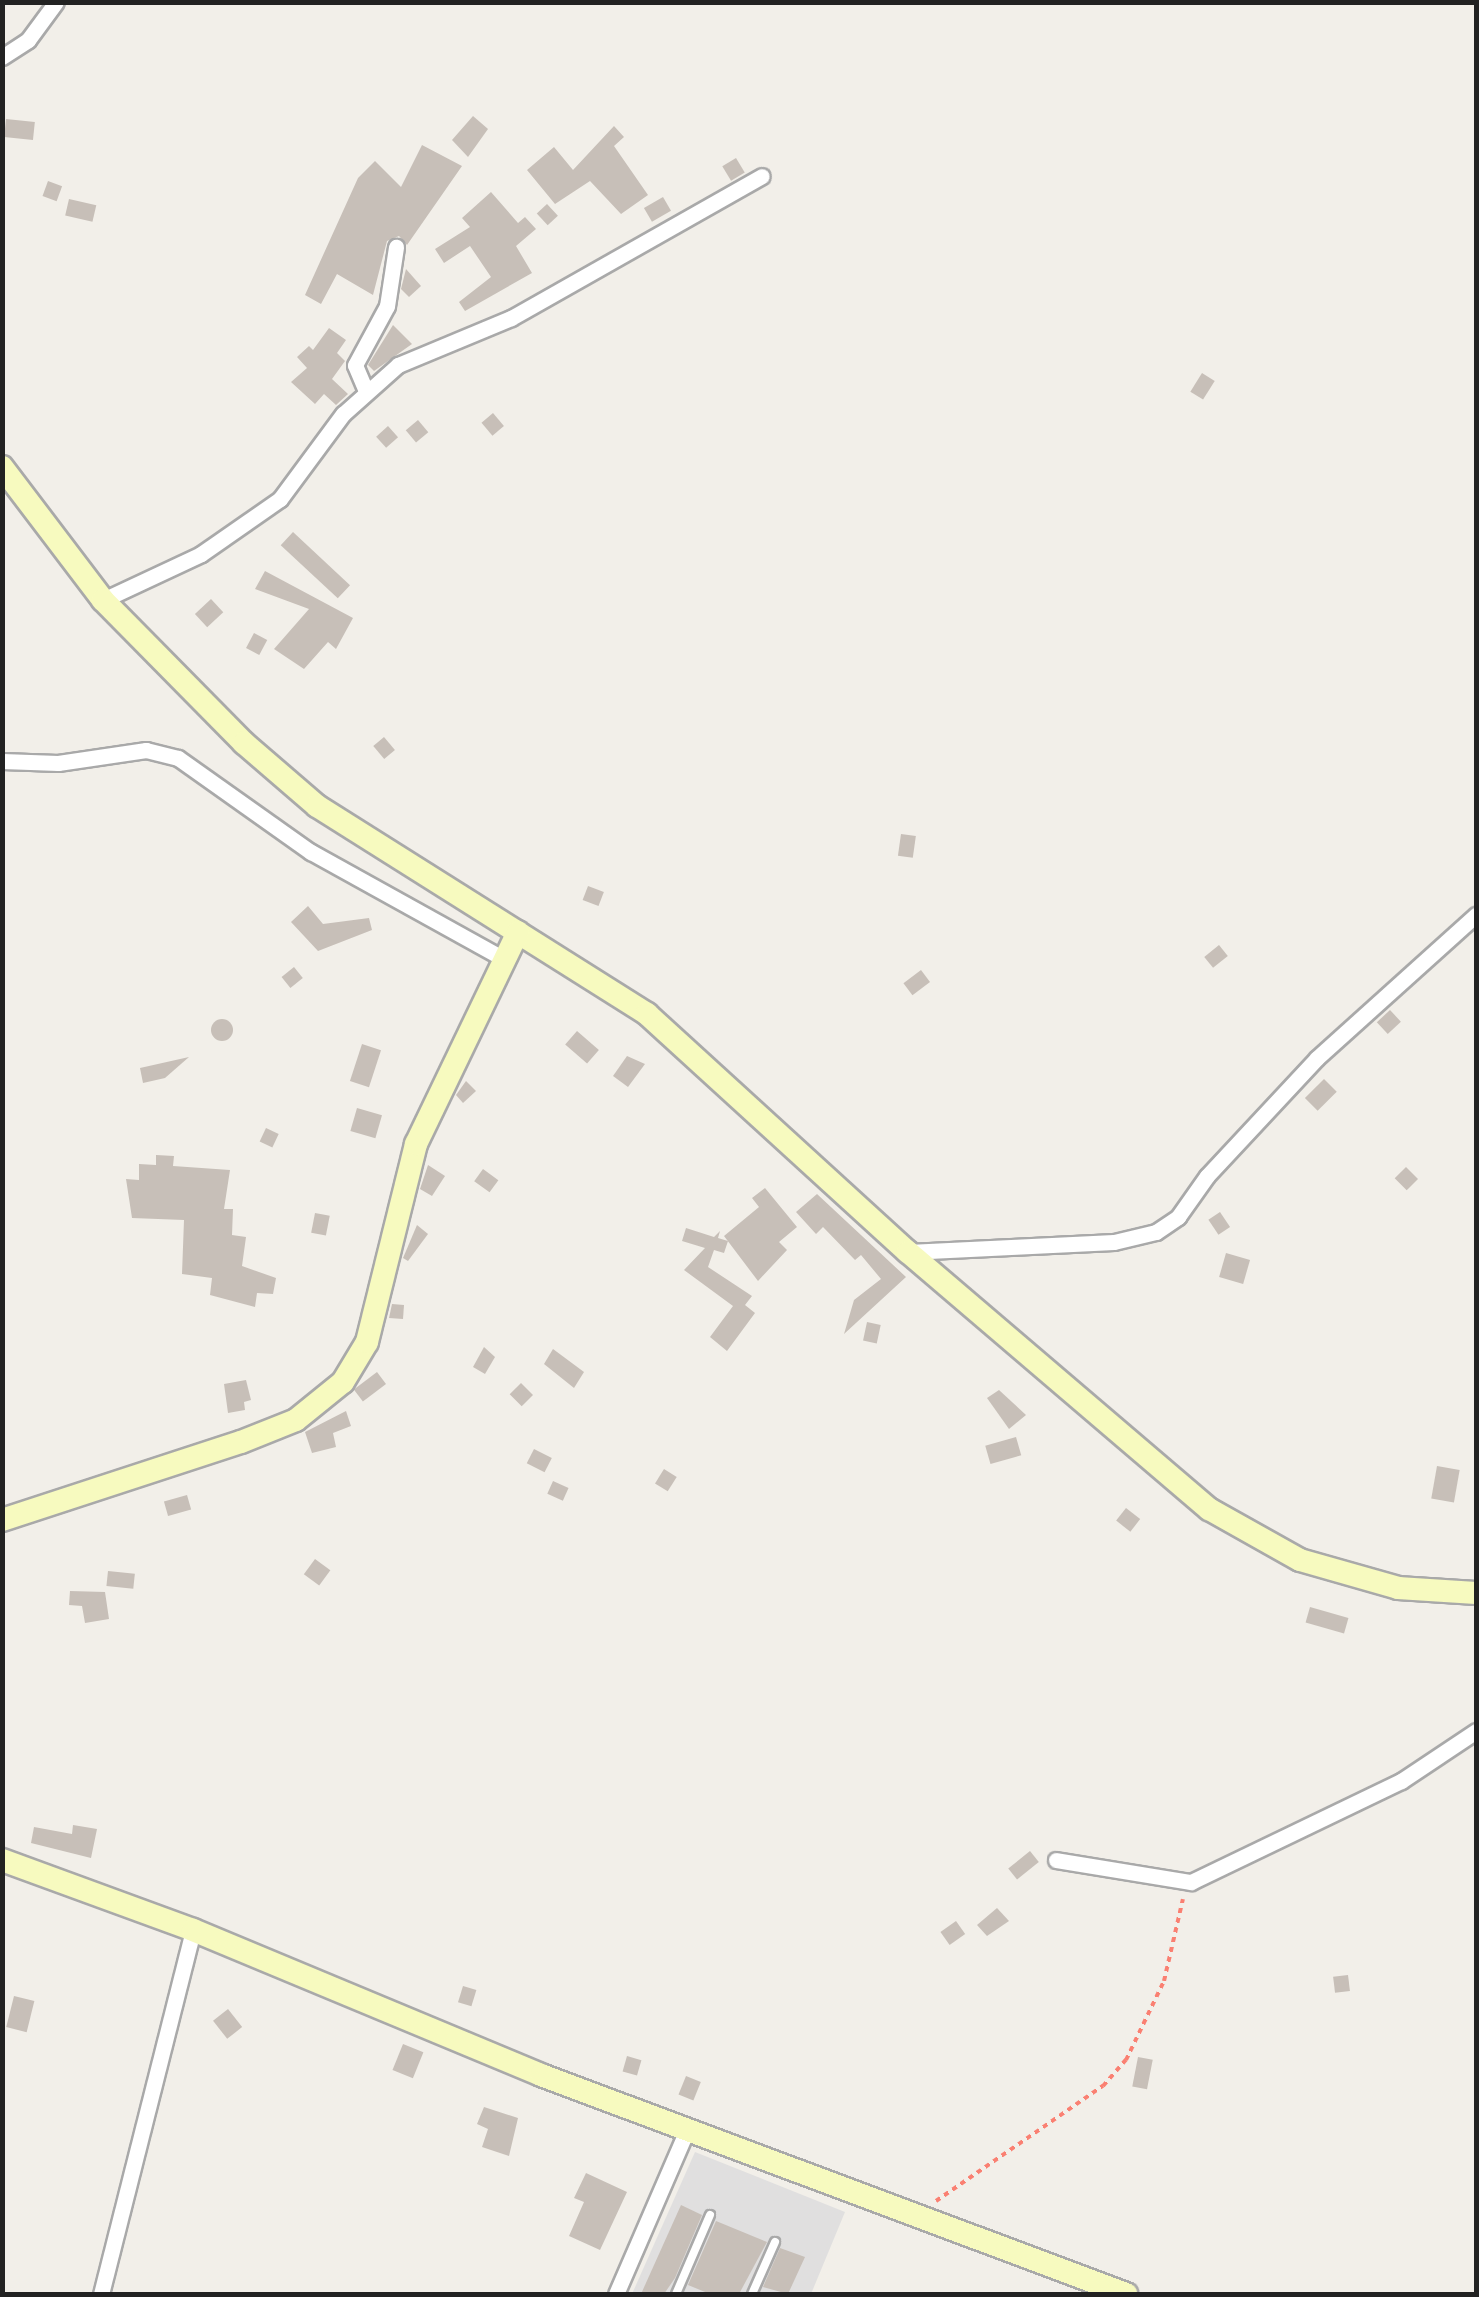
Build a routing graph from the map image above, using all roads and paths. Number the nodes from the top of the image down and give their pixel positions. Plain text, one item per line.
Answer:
1 (56, 2) edge
2 (2, 57) edge
3 (762, 176) dead end
4 (396, 247) dead end
5 (366, 391) junction
6 (2, 467) edge
7 (103, 600) junction
8 (2, 761) edge
9 (1476, 915) edge
10 (518, 932) junction
11 (506, 960) junction
12 (908, 1252) junction
13 (2, 1520) edge
14 (1476, 1593) edge
15 (1476, 1731) edge
16 (2, 1860) edge
17 (1056, 1860) dead end
18 (1191, 1882) junction
19 (194, 1930) junction
20 (688, 2130) junction
21 (710, 2214) dead end
22 (917, 2216) junction
23 (775, 2242) dead end
24 (101, 2294) edge
25 (616, 2294) edge
26 (676, 2294) edge
27 (752, 2294) edge
28 (1126, 2294) edge

1 - 2 street
3 - 5 street
4 - 5 street
5 - 7 street
6 - 7 street
7 - 10 street
8 - 11 street
9 - 12 street
10 - 11 street
10 - 12 street
11 - 13 street
12 - 14 street
15 - 18 street
16 - 19 street
17 - 18 street
18 - 22 path
19 - 20 street
19 - 24 street
20 - 22 street
20 - 25 street
21 - 26 lane
22 - 28 street
23 - 27 lane

